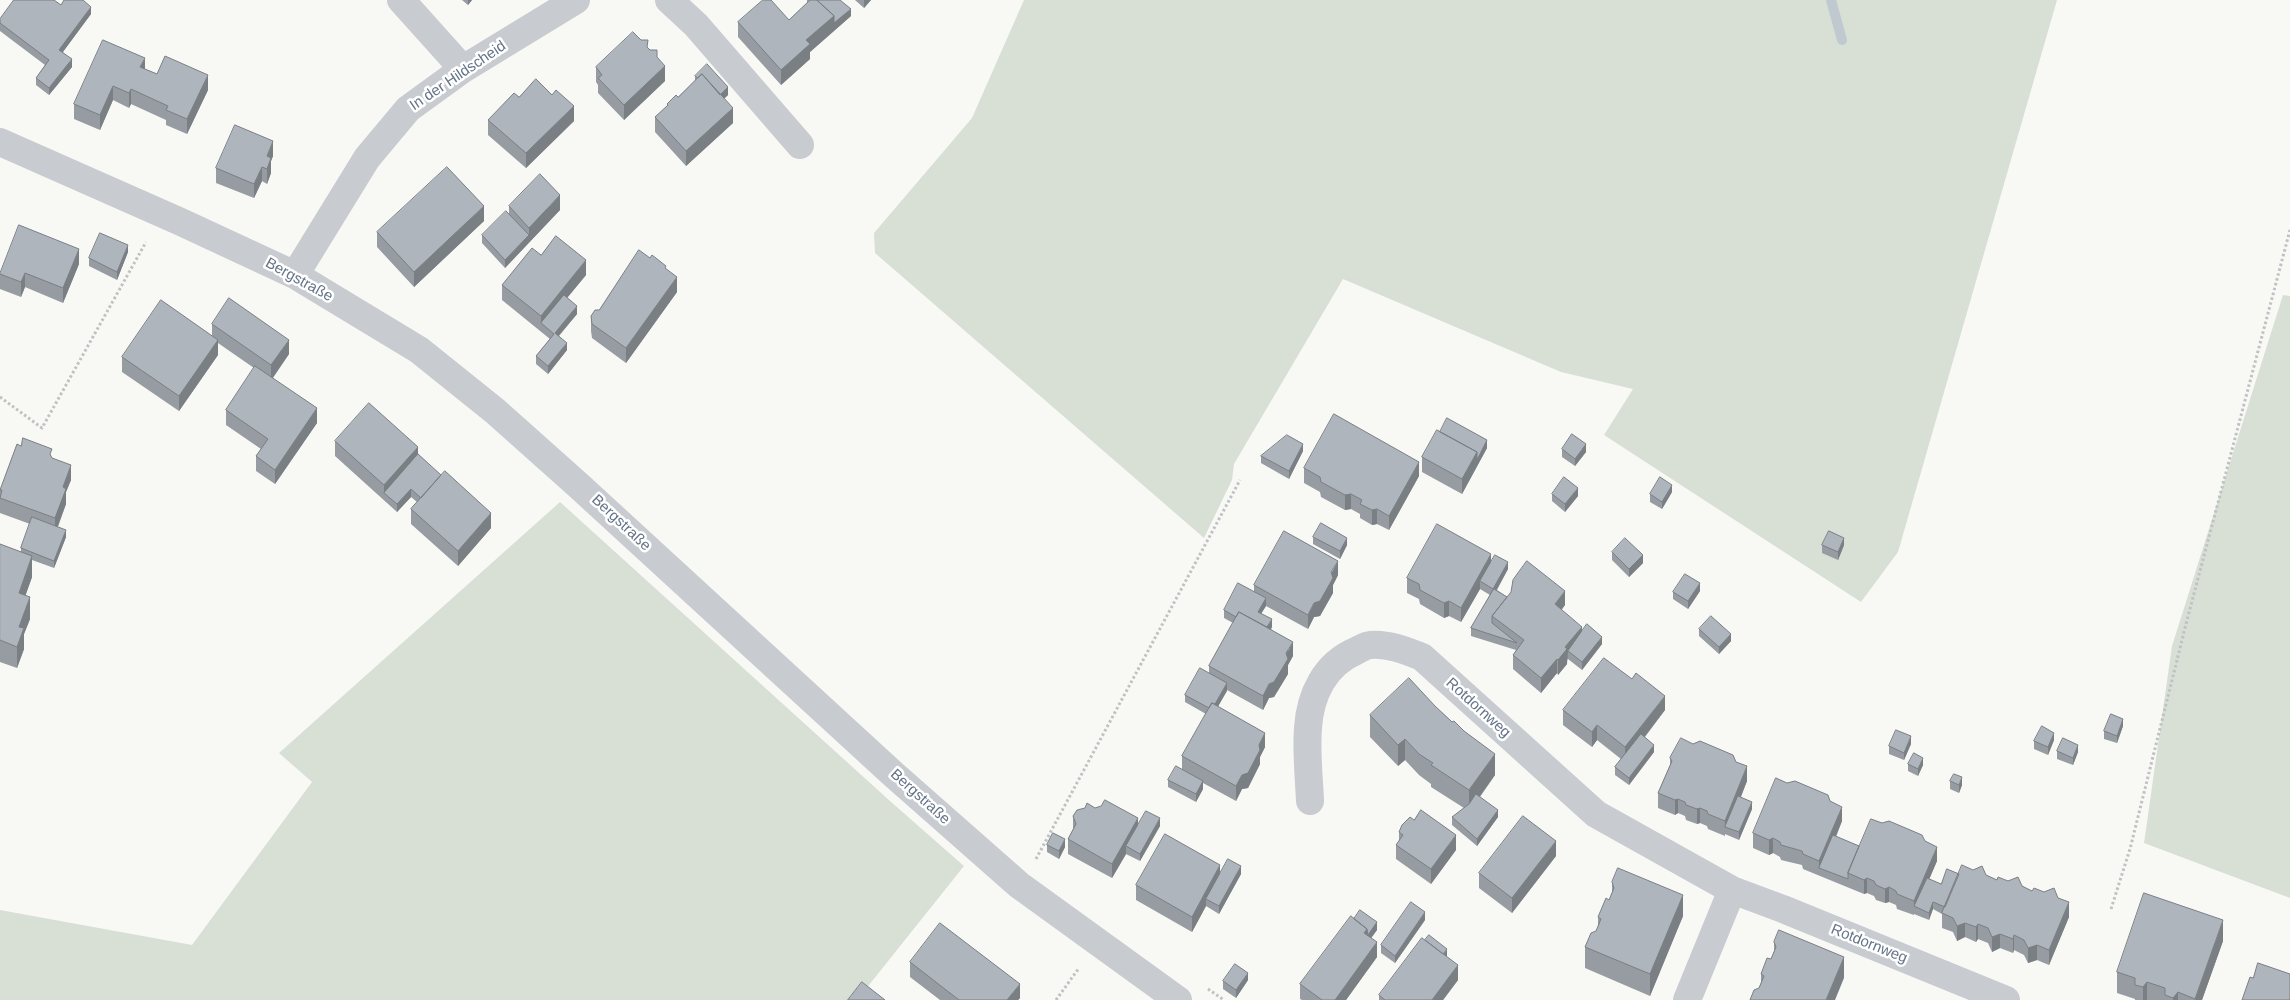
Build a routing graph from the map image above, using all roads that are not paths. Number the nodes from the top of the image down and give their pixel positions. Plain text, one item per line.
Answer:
1 (401, 0) edge
2 (576, 0) edge
3 (670, 0) edge
4 (463, 69) junction
5 (0, 142) edge
6 (800, 145) dead end
7 (295, 276) junction
8 (1310, 801) dead end
9 (1732, 890) junction
10 (1178, 1000) edge
11 (1687, 1000) edge
12 (2006, 1000) edge

1 - 4 street
2 - 4 street, In der Hildscheid
3 - 6 street
4 - 7 street, In der Hildscheid
5 - 7 street, Bergstraße
7 - 10 street, Bergstraße
8 - 9 street, Rotdornweg
9 - 11 street
9 - 12 street, Rotdornweg

